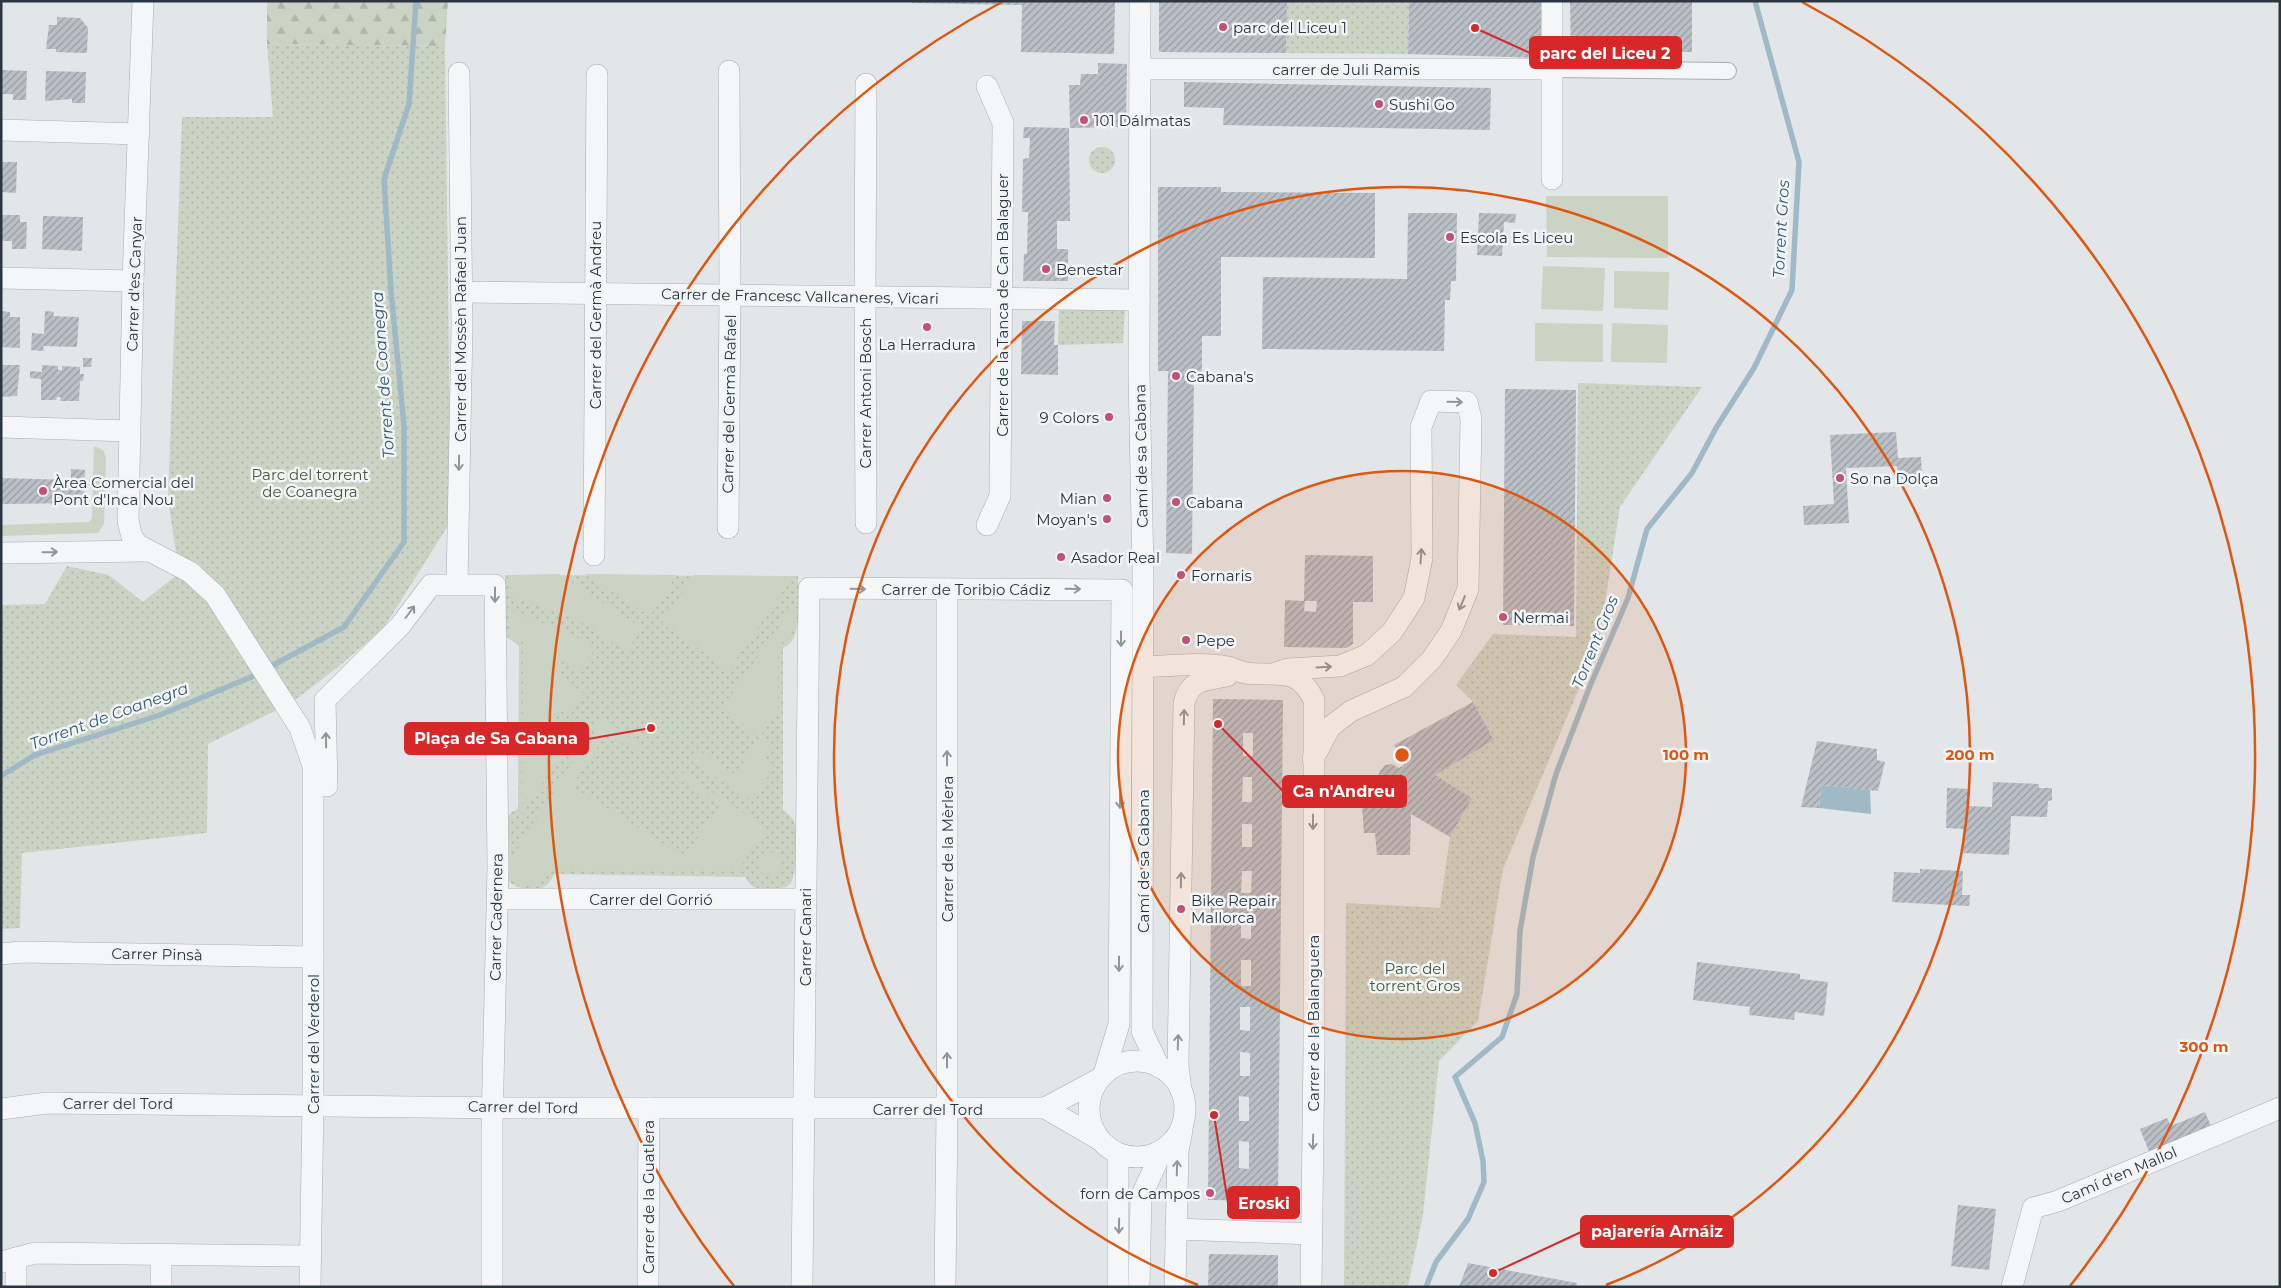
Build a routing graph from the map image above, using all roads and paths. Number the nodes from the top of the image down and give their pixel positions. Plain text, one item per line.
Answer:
1 (143, 1) edge
2 (1140, 1) edge
3 (1552, 1) edge
4 (1140, 69) junction
5 (1552, 69) junction
6 (729, 71) dead end
7 (1728, 71) dead end
8 (460, 73) dead end
9 (597, 75) dead end
10 (866, 84) dead end
11 (987, 86) dead end
12 (1, 130) edge
13 (138, 134) junction
14 (1552, 179) dead end
15 (1, 278) edge
16 (133, 281) junction
17 (462, 292) junction
18 (595, 293) junction
19 (730, 295) junction
20 (865, 297) junction
21 (1002, 298) junction
22 (1139, 300) junction
23 (1, 427) edge
24 (130, 431) junction
25 (866, 522) dead end
26 (987, 525) dead end
27 (728, 528) dead end
28 (150, 552) junction
29 (1, 553) edge
30 (594, 555) dead end
31 (457, 584) junction
32 (810, 588) joint
33 (947, 589) junction
34 (1143, 667) junction
35 (1244, 673) junction
36 (1276, 673) junction
37 (1313, 760) junction
38 (314, 802) junction
39 (497, 898) junction
40 (805, 899) junction
41 (1, 954) edge
42 (313, 957) junction
43 (1142, 1031) junction
44 (1127, 1062) junction
45 (1159, 1067) junction
46 (1102, 1077) junction
47 (1181, 1091) junction
48 (313, 1104) junction
49 (492, 1107) junction
50 (649, 1108) junction
51 (1045, 1108) junction
52 (2280, 1108) edge
53 (1, 1109) edge
54 (805, 1109) junction
55 (947, 1109) junction
56 (1182, 1125) junction
57 (1110, 1151) junction
58 (1162, 1151) junction
59 (1141, 1197) junction
60 (1176, 1229) junction
61 (1311, 1234) junction
62 (161, 1256) junction
63 (310, 1256) junction
64 (9, 1260) edge
65 (16, 1287) edge
66 (161, 1287) edge
67 (310, 1287) edge
68 (492, 1287) edge
69 (648, 1287) edge
70 (802, 1287) edge
71 (945, 1287) edge
72 (1118, 1287) edge
73 (1139, 1287) edge
74 (1175, 1287) edge
75 (1311, 1287) edge
76 (2012, 1287) edge

1 - 13 street, Carrer d'es Canyar
2 - 4 street, Camí de sa Cabana
3 - 5 street
4 - 5 street, carrer de Juli Ramis
4 - 22 street, Camí de sa Cabana
5 - 7 street
5 - 14 street
6 - 19 street, Carrer del Germà Rafael
8 - 17 street, Carrer del Mossèn Rafael Juan
9 - 18 street, Carrer del Germà Andreu
10 - 20 street, Carrer Antoni Bosch
11 - 21 street, Carrer de la Tanca de Can Balaguer
12 - 13 street
13 - 16 street, Carrer d'es Canyar
15 - 16 street
16 - 24 street, Carrer d'es Canyar
17 - 18 street, Carrer de Francesc Vallcaneres, Vicari
17 -> 31 street, Carrer del Mossèn Rafael Juan
18 - 19 street, Carrer de Francesc Vallcaneres, Vicari
18 - 30 street, Carrer del Germà Andreu
19 - 20 street, Carrer de Francesc Vallcaneres, Vicari
19 - 27 street, Carrer del Germà Rafael
20 - 21 street, Carrer de Francesc Vallcaneres, Vicari
20 - 25 street, Carrer Antoni Bosch
21 - 22 street, Carrer de Francesc Vallcaneres, Vicari
21 - 26 street, Carrer de la Tanca de Can Balaguer
22 - 34 street, Camí de sa Cabana
23 - 24 street
24 - 28 street, Carrer d'es Canyar
29 -> 28 street
28 - 38 street, Carrer del Verderol
38 -> 31 street
31 -> 39 street, Carrer Cadernera
32 -> 33 street, Carrer de Toribio Cádiz
32 - 40 street, Carrer Canari
33 -> 46 street, Carrer de Toribio Cádiz
55 -> 33 street, Carrer de la Mèrlera
34 - 35 street
34 - 43 street, Camí de sa Cabana
35 - 36 street
47 -> 35 street
36 - 37 street, Carrer de la Balanguera
36 -> 37 street, Carrer de la Balanguera
37 -> 61 street, Carrer de la Balanguera
38 - 42 street, Carrer del Verderol
39 - 40 street, Carrer del Gorrió
39 - 49 street, Carrer Cadernera
40 - 54 street, Carrer Canari
41 - 42 street, Carrer Pinsà
42 - 48 street, Carrer del Verderol
43 - 44 street
43 - 45 street
44 - 45 street
44 - 46 street
45 - 47 street
46 - 51 street, Carrer del Tord
46 - 57 street
47 - 56 street
48 - 49 street, Carrer del Tord
48 - 53 street, Carrer del Tord
48 - 63 street, Carrer del Verderol
49 - 50 street, Carrer del Tord
49 - 68 street, Carrer Cadernera
50 - 54 street, Carrer del Tord
50 - 69 street, Carrer de la Guatlera
51 - 55 street, Carrer del Tord
51 - 57 street
52 - 76 street, Camí d'en Mallol
54 - 55 street, Carrer del Tord
54 - 70 street, Carrer Canari
55 - 71 street
56 - 58 street
60 -> 56 street
57 - 58 street
57 - 59 street
57 -> 72 street
58 - 59 street
59 - 73 street
60 - 61 street
60 - 74 street
61 - 75 street, Carrer de la Balanguera
62 - 63 street
62 - 64 street
62 - 66 street
63 - 67 street, Carrer del Verderol
64 - 65 street

